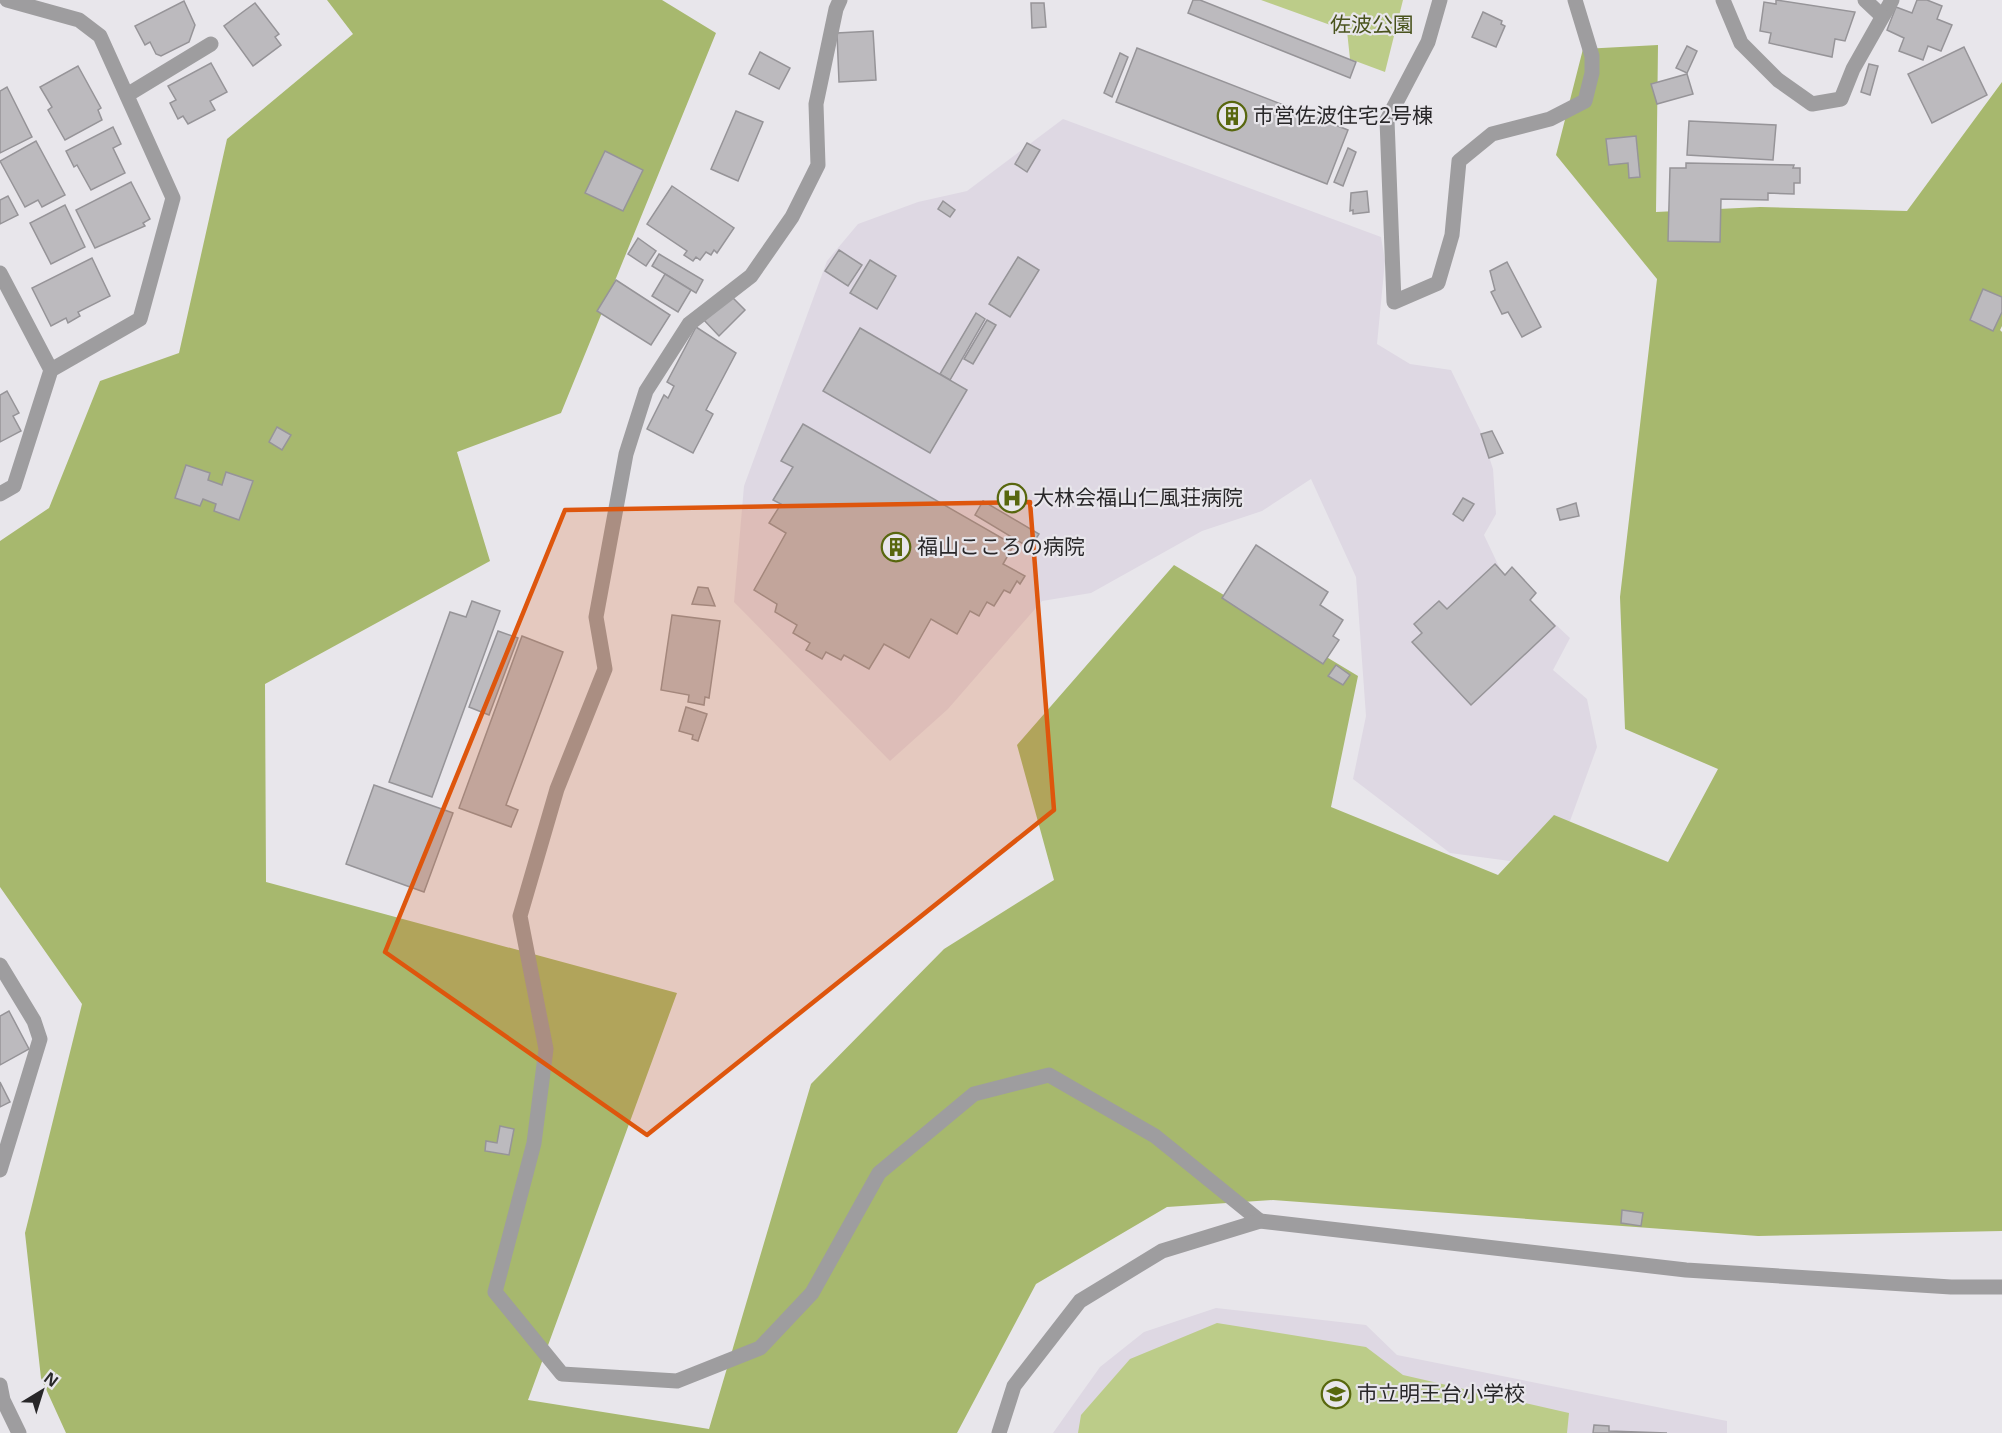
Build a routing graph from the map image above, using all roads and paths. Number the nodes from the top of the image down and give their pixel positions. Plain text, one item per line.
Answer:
1 (7, 0) edge
2 (840, 0) edge
3 (1440, 0) edge
4 (1575, 0) edge
5 (1723, 0) edge
6 (1865, 0) edge
7 (1892, 0) edge
8 (1882, 16) junction
9 (211, 44) dead end
10 (127, 95) junction
11 (0, 273) edge
12 (51, 370) junction
13 (0, 494) edge
14 (0, 965) edge
15 (0, 1168) edge
16 (1260, 1221) junction
17 (2002, 1287) edge
18 (0, 1385) edge
19 (19, 1433) edge
20 (999, 1433) edge

1 - 10 street
2 - 16 street
3 - 4 street
5 - 8 street
6 - 8 street
7 - 8 street
9 - 10 street
10 - 12 street
11 - 12 street
12 - 13 street
14 - 15 street
16 - 17 street
16 - 20 street
18 - 19 street

